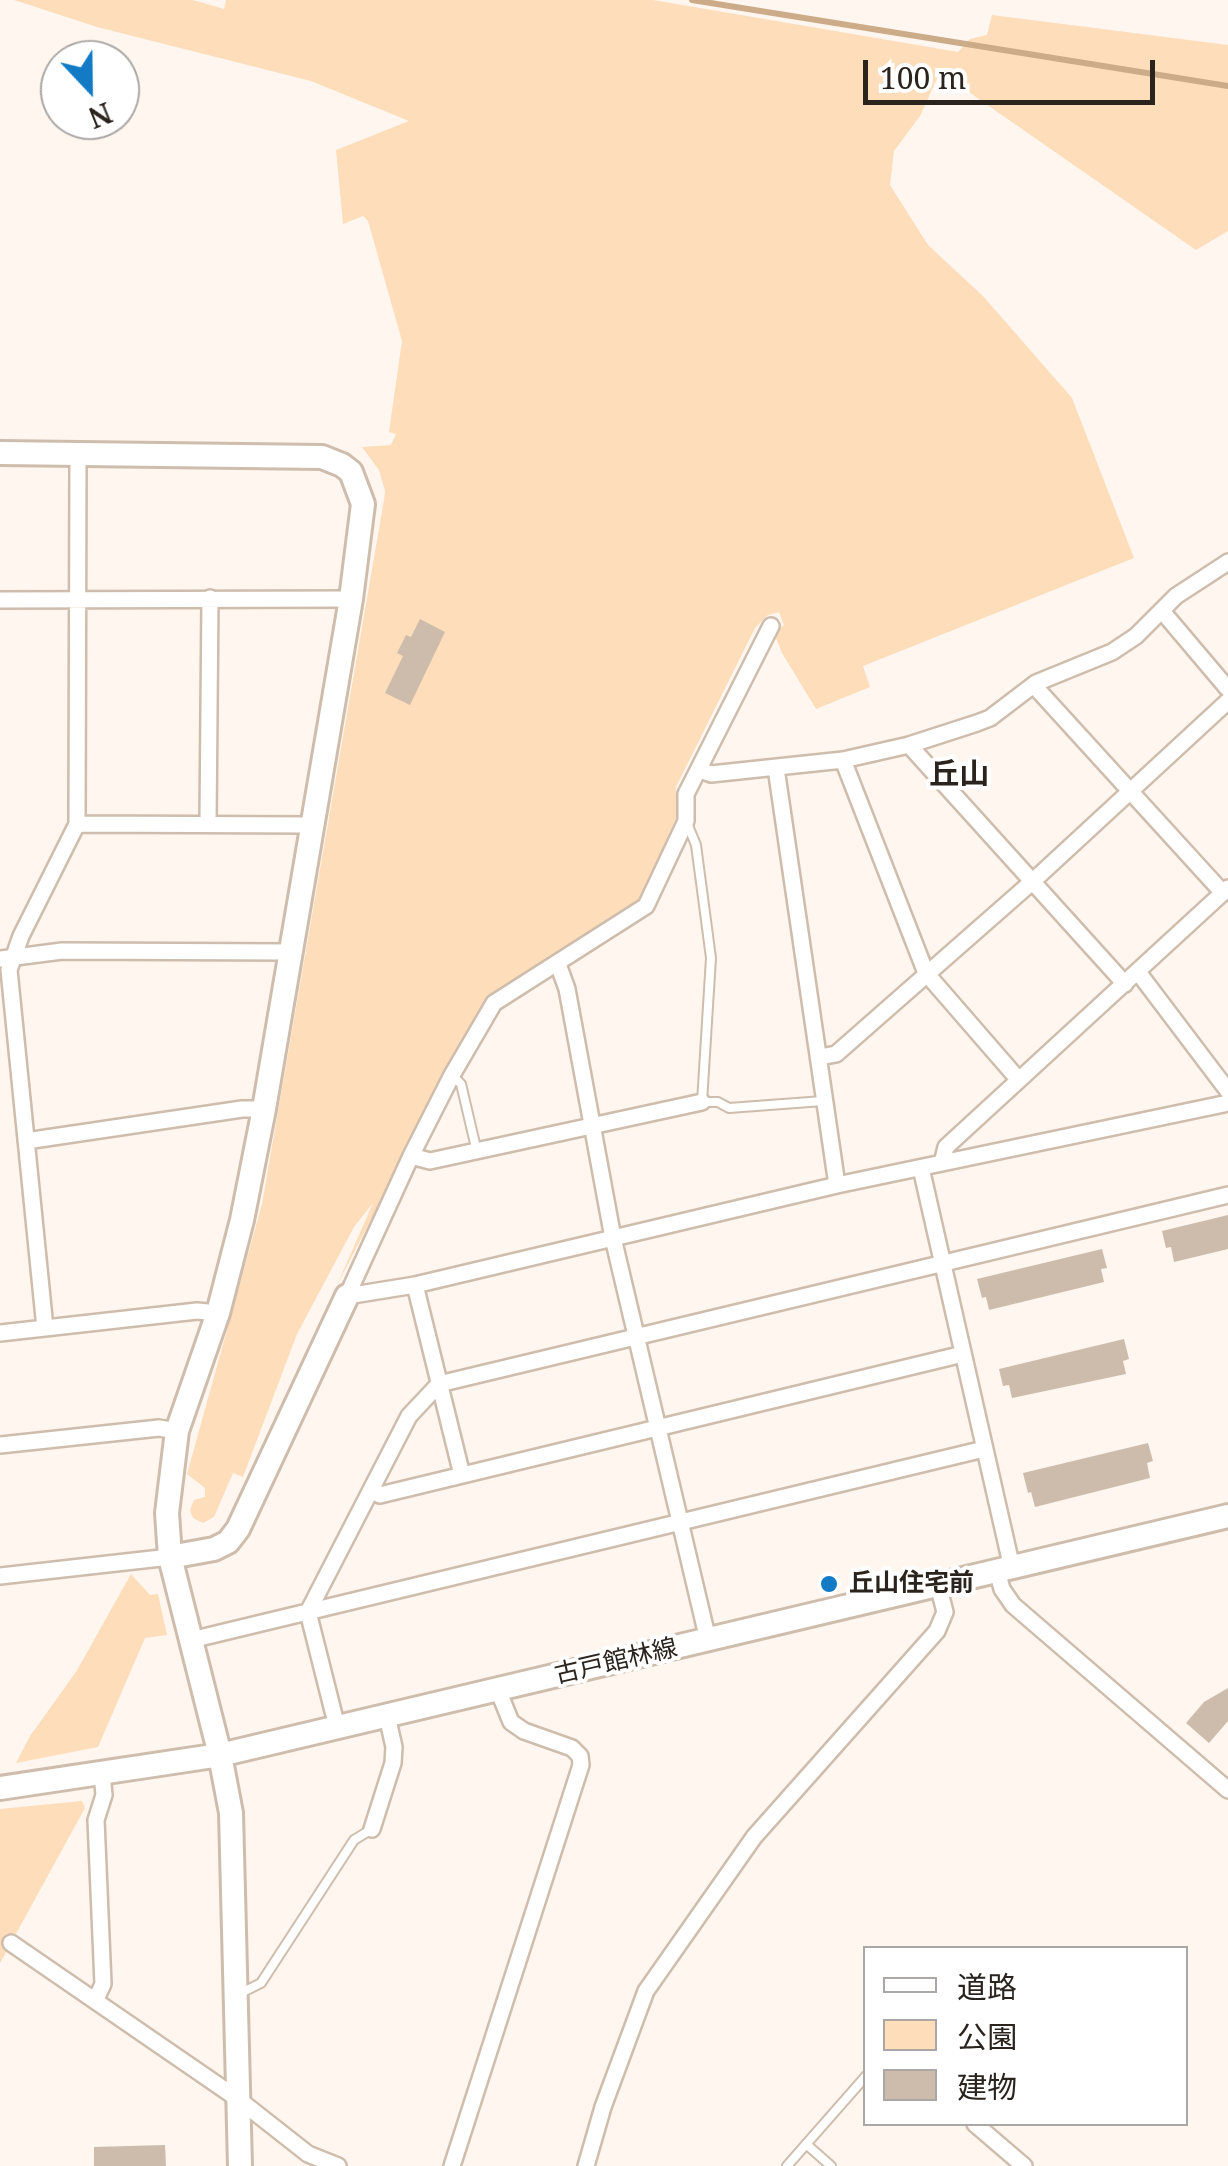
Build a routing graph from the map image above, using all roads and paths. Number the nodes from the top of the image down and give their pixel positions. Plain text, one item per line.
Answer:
1 (0, 453) edge
2 (78, 454) junction
3 (1228, 562) edge
4 (210, 598) junction
5 (352, 599) junction
6 (0, 600) edge
7 (77, 600) junction
8 (1162, 611) junction
9 (771, 626) dead end
10 (1036, 683) junction
11 (1228, 689) edge
12 (1228, 701) edge
13 (910, 745) junction
14 (843, 760) junction
15 (776, 768) junction
16 (700, 770) junction
17 (1129, 790) junction
18 (686, 821) junction
19 (208, 823) junction
20 (77, 824) junction
21 (313, 825) junction
22 (1032, 880) junction
23 (1225, 891) edge
24 (292, 952) junction
25 (6, 958) edge
26 (558, 964) junction
27 (1138, 972) junction
28 (926, 973) junction
29 (1125, 984) junction
30 (820, 1057) junction
31 (452, 1075) junction
32 (1018, 1079) junction
33 (1228, 1092) edge
34 (823, 1100) junction
35 (702, 1102) junction
36 (1228, 1102) edge
37 (264, 1109) junction
38 (592, 1126) junction
39 (26, 1141) junction
40 (477, 1152) junction
41 (411, 1156) junction
42 (942, 1163) junction
43 (921, 1168) junction
44 (836, 1185) junction
45 (1228, 1195) edge
46 (613, 1238) junction
47 (943, 1264) junction
48 (415, 1285) junction
49 (347, 1296) junction
50 (218, 1313) junction
51 (45, 1328) junction
52 (0, 1333) edge
53 (636, 1337) junction
54 (963, 1354) junction
55 (439, 1384) junction
56 (657, 1428) junction
57 (177, 1431) junction
58 (0, 1446) edge
59 (984, 1449) junction
60 (462, 1475) junction
61 (371, 1491) junction
62 (1228, 1516) edge
63 (680, 1522) junction
64 (170, 1557) junction
65 (1004, 1570) junction
66 (0, 1576) edge
67 (938, 1585) junction
68 (308, 1612) junction
69 (191, 1640) junction
70 (708, 1640) junction
71 (498, 1690) junction
72 (387, 1716) junction
73 (338, 1728) junction
74 (220, 1755) junction
75 (102, 1773) junction
76 (0, 1788) edge
77 (1228, 1790) edge
78 (372, 1828) joint
79 (11, 1943) dead end
80 (236, 1996) junction
81 (96, 1999) junction
82 (863, 2079) edge
83 (238, 2099) junction
84 (977, 2126) edge
85 (806, 2144) junction
86 (1015, 2163) edge
87 (240, 2166) edge
88 (338, 2166) edge
89 (452, 2166) edge
90 (586, 2166) edge
91 (786, 2166) edge
92 (831, 2166) edge

1 - 2 street
2 - 5 street
2 - 7 street
3 - 8 street
4 - 5 street
4 - 7 street
4 - 19 street
5 - 21 street
6 - 7 street
7 - 20 street
8 - 10 street
8 - 11 street
9 - 16 street
10 - 13 street
10 - 17 street
12 - 17 street
13 - 14 street
13 - 22 street
14 - 15 street
14 - 28 street
15 - 16 street
15 - 30 street
16 - 18 street
17 - 22 street
17 - 23 street
18 - 26 street
18 - 35 lane
19 - 20 street
19 - 21 street
20 - 25 street
21 - 24 street
22 - 28 street
22 - 29 street
23 - 27 street
24 - 25 street
24 - 37 street
25 - 39 street
26 - 31 street
26 - 38 street
27 - 29 street
27 - 33 street
28 - 30 street
28 - 32 street
29 - 32 street
30 - 34 street
31 - 40 lane
31 - 41 street
32 - 42 street
34 - 35 lane
34 - 44 street
35 - 38 street
36 - 42 street
37 - 39 street
37 - 50 street
38 - 40 street
38 - 46 street
39 - 51 street
40 - 41 street
41 - 49 street
42 - 43 street
43 - 44 street
43 - 47 street
44 - 46 street
45 - 47 street
46 - 48 street
46 - 53 street
47 - 53 street
47 - 54 street
48 - 49 street
48 - 55 street
49 - 64 street
50 - 51 street
50 - 57 street
51 - 52 street
53 - 55 street
53 - 56 street
54 - 56 street
54 - 59 street
55 - 60 street
55 - 61 street
56 - 60 street
56 - 63 street
57 - 58 street
57 - 64 street
59 - 63 street
59 - 65 street
60 - 61 street
61 - 68 street
62 - 65 street, 古戸館林線
63 - 68 street
63 - 70 street
64 - 66 street
64 - 69 street
65 - 67 street, 古戸館林線
65 - 77 street
67 - 70 street, 古戸館林線
67 - 90 street
68 - 69 street
68 - 73 street
69 - 74 street
70 - 71 street, 古戸館林線
71 - 72 street, 古戸館林線
71 - 89 street
72 - 73 street, 古戸館林線
72 - 78 street
73 - 74 street, 古戸館林線
74 - 75 street, 古戸館林線
74 - 80 street
75 - 76 street, 古戸館林線
75 - 81 street
78 - 80 lane
79 - 81 street
80 - 83 street
81 - 83 street
82 - 85 lane
83 - 87 street
83 - 88 street
84 - 86 street
85 - 91 lane
85 - 92 lane

